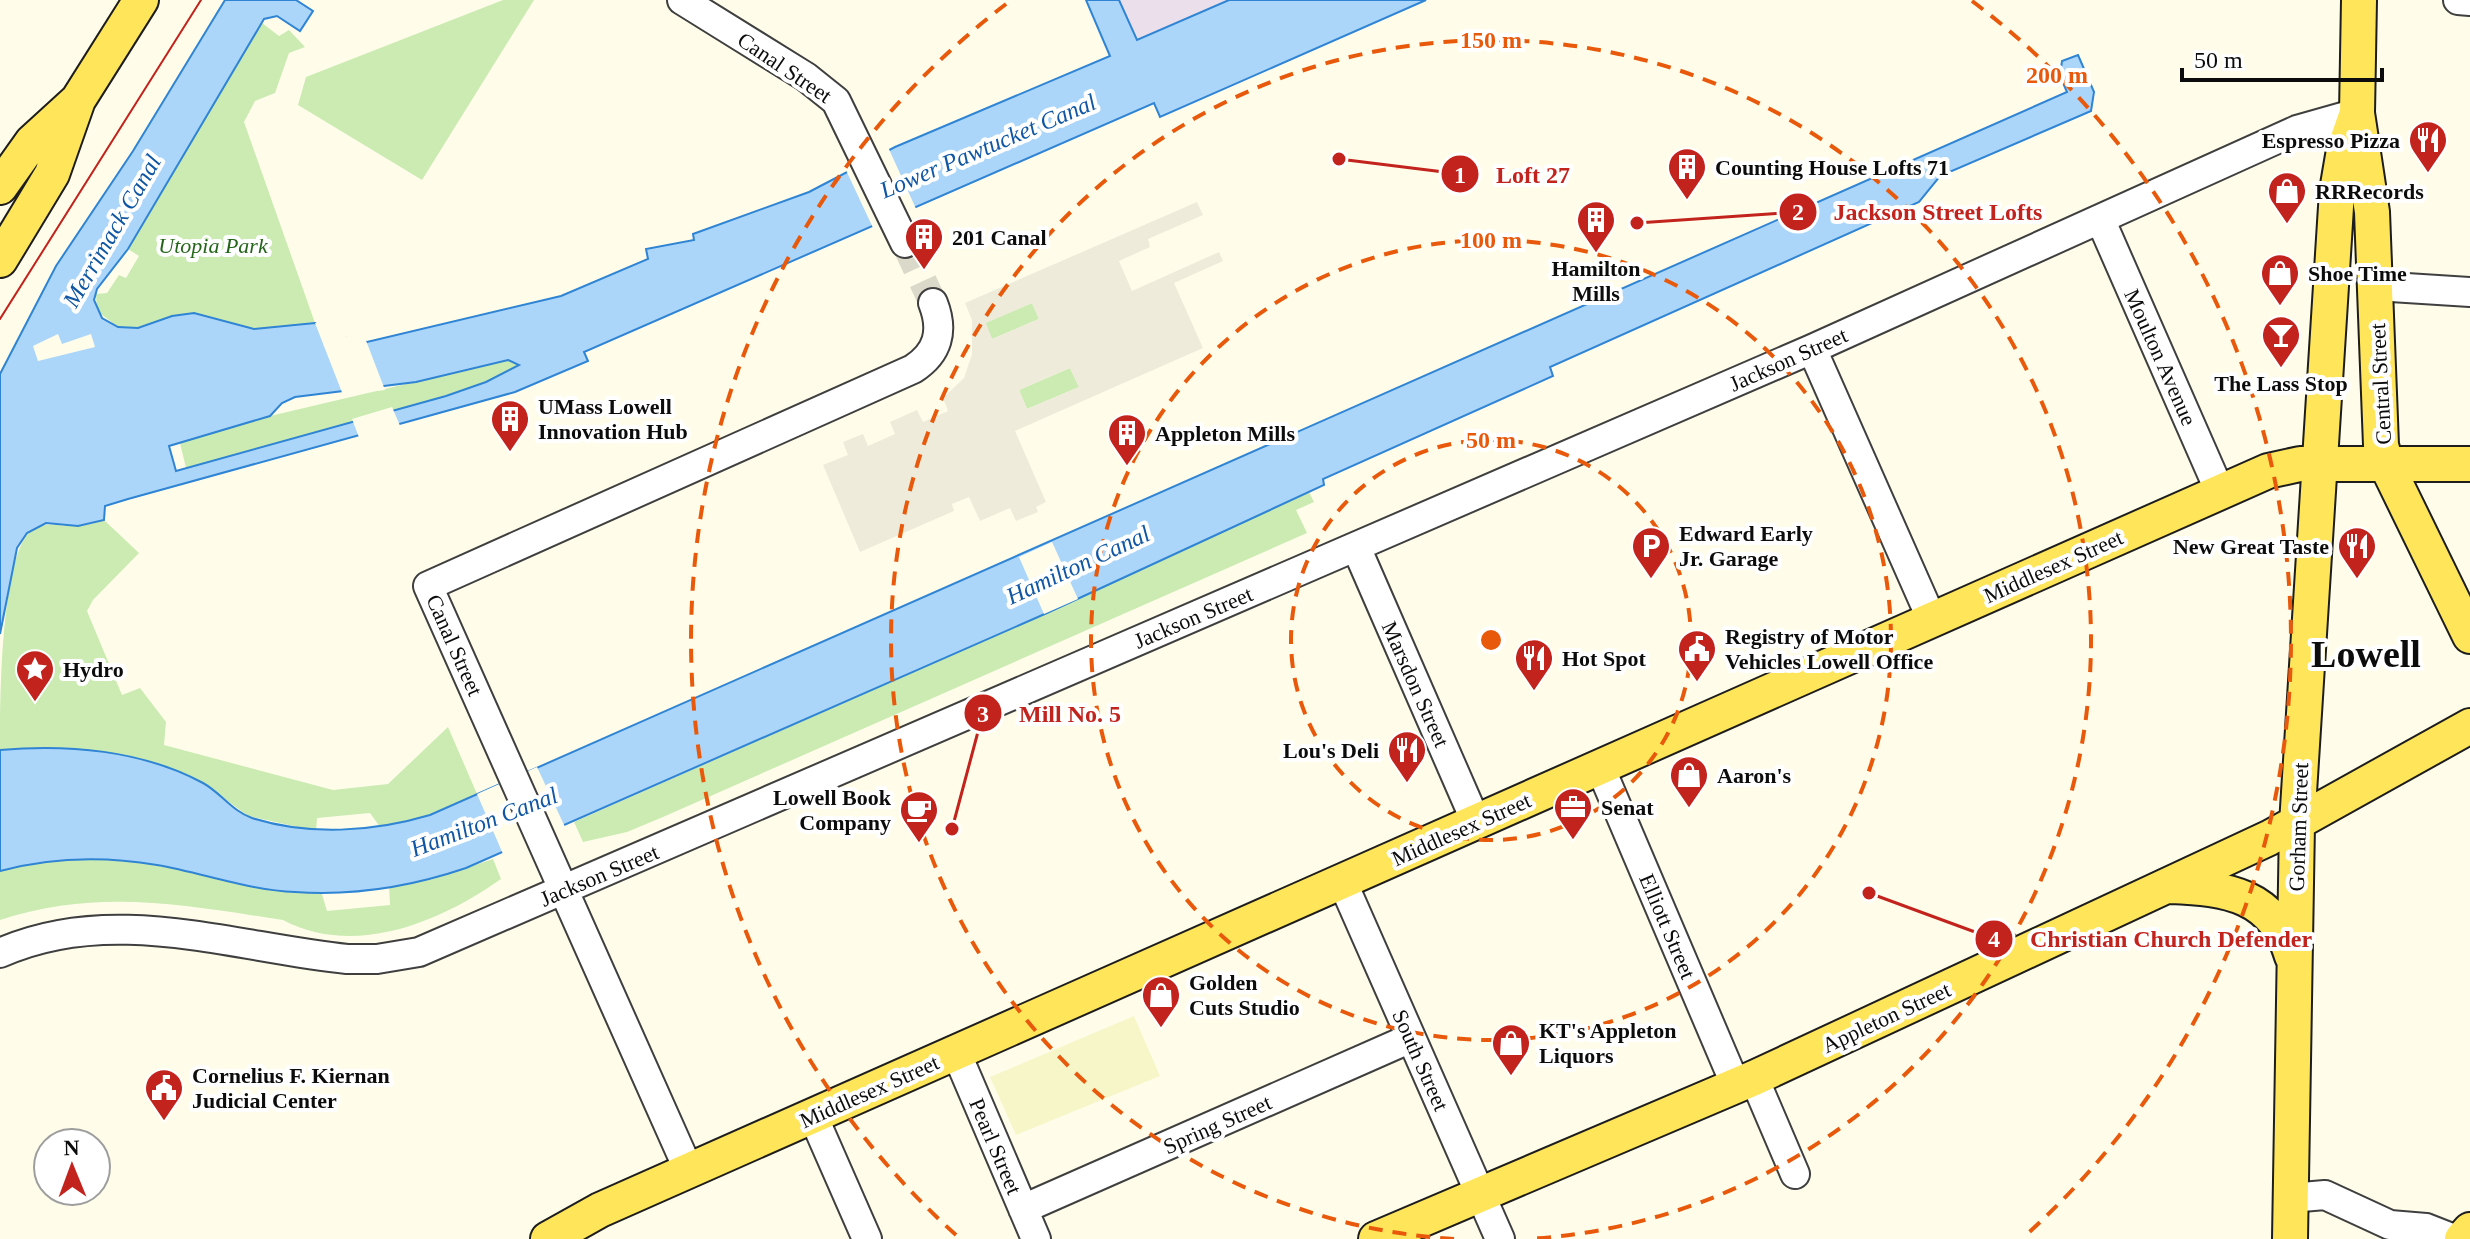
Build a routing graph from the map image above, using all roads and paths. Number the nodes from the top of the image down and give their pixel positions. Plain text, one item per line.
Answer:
1 (141, 0) edge
2 (682, 0) edge
3 (2359, 0) edge
4 (2458, 0) edge
5 (2470, 1) edge
6 (78, 100) junction
7 (2357, 113) junction
8 (0, 187) edge
9 (2101, 221) junction
10 (902, 237) tunnel mouth
11 (0, 260) edge
12 (2375, 286) junction
13 (2470, 292) edge
14 (933, 303) tunnel mouth
15 (1812, 349) junction
16 (2319, 464) junction
17 (2386, 464) junction
18 (2470, 464) edge
19 (2220, 492) junction
20 (1356, 547) junction
21 (1932, 620) junction
22 (2470, 636) edge
23 (2470, 726) edge
24 (1600, 767) junction
25 (1476, 822) junction
26 (2297, 824) junction
27 (1342, 881) junction
28 (2165, 886) junction
29 (564, 890) junction
30 (0, 953) edge
31 (2294, 962) junction
32 (1411, 1038) junction
33 (956, 1052) junction
34 (1745, 1082) junction
35 (813, 1116) junction
36 (689, 1171) junction
37 (1795, 1174) dead end
38 (1480, 1193) junction
39 (2290, 1198) junction
40 (1023, 1209) junction
41 (2470, 1230) edge
42 (548, 1239) edge
43 (867, 1239) edge
44 (1036, 1239) edge
45 (1376, 1239) edge
46 (1500, 1239) edge
47 (2290, 1239) edge
48 (2454, 1239) edge
49 (2462, 1239) edge

1 - 6 main road
2 - 10 street, Canal Street
3 - 7 main road, Central Street
4 - 5 street
6 - 8 main road
6 - 11 main road
7 - 9 street, Jackson Street
7 - 12 main road, Central Street
7 - 16 main road, Central Street
9 - 15 street, Jackson Street
9 - 19 street, Moulton Avenue
12 - 13 street
12 - 17 main road, Central Street
14 - 29 street, Canal Street
15 - 20 street, Jackson Street
15 - 21 street
16 - 17 main road, Middlesex Street
16 - 19 main road, Middlesex Street
16 - 26 main road, Gorham Street
17 - 18 main road, Middlesex Street
17 - 22 main road, Central Street
19 - 21 main road, Middlesex Street
20 - 25 street, Marsdon Street
20 - 29 street, Jackson Street
21 - 24 main road, Middlesex Street
23 - 26 main road, Appleton Street
24 - 25 main road, Middlesex Street
24 - 34 street, Elliott Street
25 - 27 main road, Middlesex Street
26 - 28 main road, Appleton Street
26 - 31 main road, Gorham Street
27 - 32 street, South Street
27 - 33 main road, Middlesex Street
28 - 31 main road
28 - 34 main road, Appleton Street
29 - 30 street, Jackson Street
29 - 36 street, Canal Street
31 - 39 main road, Gorham Street
32 - 38 street, South Street
32 - 40 street, Spring Street
33 - 35 main road, Middlesex Street
33 - 40 street, Pearl Street
34 - 37 street, Elliott Street
34 - 38 main road, Appleton Street
35 - 36 main road, Middlesex Street
35 - 43 street
36 - 42 main road, Middlesex Street
38 - 45 main road, Appleton Street
38 - 46 street, South Street
39 - 47 main road, Gorham Street
39 - 48 street
40 - 44 street, Pearl Street
41 - 49 main road

